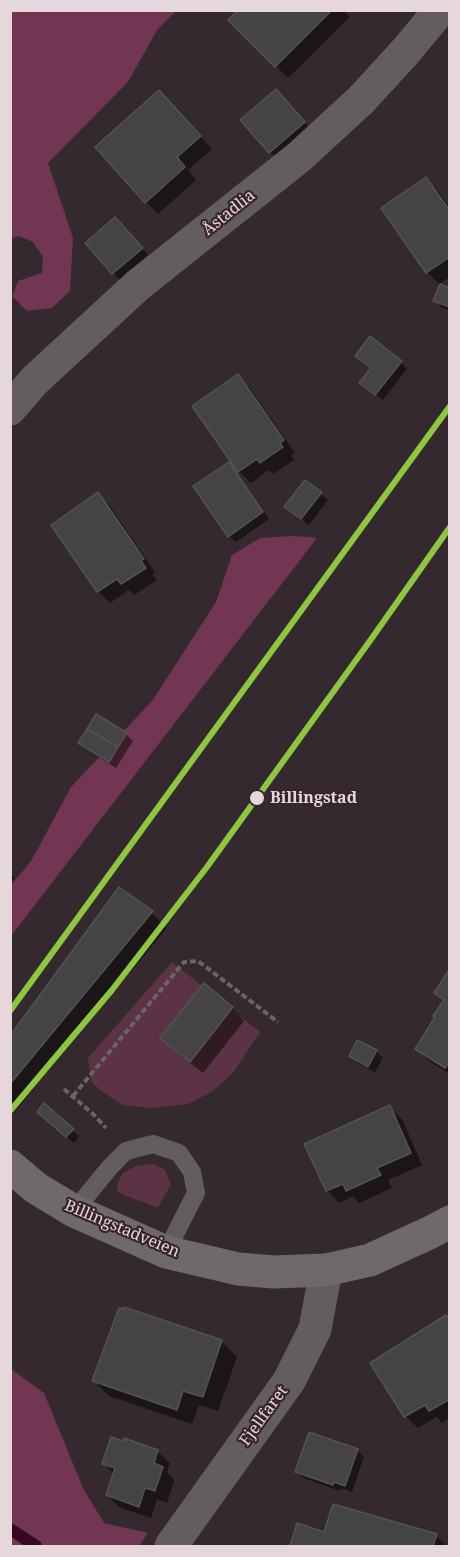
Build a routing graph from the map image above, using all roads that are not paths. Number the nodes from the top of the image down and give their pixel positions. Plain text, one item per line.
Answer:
1 (440, 10) edge
2 (10, 409) edge
3 (10, 1166) edge
4 (74, 1211) junction
5 (450, 1222) edge
6 (166, 1252) junction
7 (326, 1270) junction
8 (174, 1542) edge

1 - 2 street, Åstadlia
3 - 4 main road, Billingstadveien
4 - 6 main road, Billingstadveien
4 - 6 lane
5 - 7 main road, Billingstadveien
6 - 7 main road, Billingstadveien
7 - 8 street, Fjellfaret

